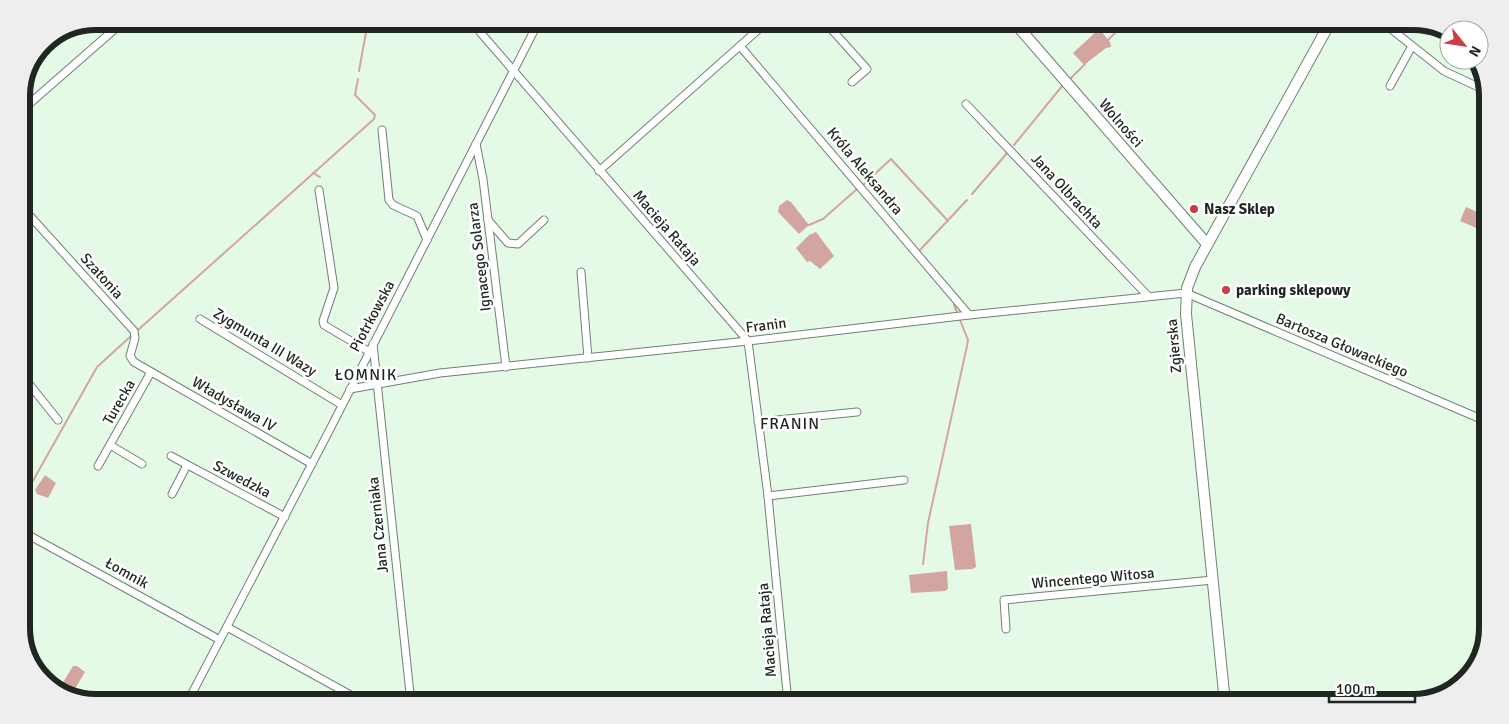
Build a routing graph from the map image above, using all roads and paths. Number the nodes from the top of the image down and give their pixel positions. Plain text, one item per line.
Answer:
1 (114, 30) edge
2 (480, 30) edge
3 (534, 30) edge
4 (757, 30) edge
5 (832, 30) edge
6 (1021, 30) edge
7 (1326, 30) edge
8 (1392, 30) edge
9 (740, 46) junction
10 (1412, 46) junction
11 (513, 71) junction
12 (852, 82) dead end
13 (1390, 86) dead end
14 (1478, 87) edge
15 (30, 103) edge
16 (966, 104) dead end
17 (382, 130) dead end
18 (476, 144) junction
19 (599, 171) junction
20 (319, 190) dead end
21 (30, 216) edge
22 (488, 220) junction
23 (544, 220) dead end
24 (428, 240) junction
25 (1207, 244) junction
26 (581, 272) dead end
27 (1186, 294) junction
28 (1148, 296) junction
29 (969, 315) junction
30 (200, 319) dead end
31 (748, 342) junction
32 (373, 344) junction
33 (368, 352) junction
34 (588, 358) junction
35 (143, 367) joint
36 (506, 367) junction
37 (151, 372) junction
38 (377, 383) junction
39 (30, 385) edge
40 (350, 389) junction
41 (342, 405) junction
42 (857, 412) dead end
43 (1479, 418) edge
44 (58, 420) dead end
45 (758, 422) junction
46 (110, 445) junction
47 (171, 456) dead end
48 (142, 464) dead end
49 (312, 464) junction
50 (187, 465) junction
51 (98, 466) dead end
52 (904, 480) dead end
53 (172, 494) dead end
54 (768, 496) junction
55 (284, 518) junction
56 (30, 536) edge
57 (1213, 580) junction
58 (227, 627) junction
59 (1006, 629) dead end
60 (220, 640) junction
61 (191, 694) edge
62 (348, 694) edge
63 (411, 694) edge
64 (787, 694) edge
65 (1224, 694) edge

1 - 15 street
2 - 11 street, Macieja Rataja
3 - 11 street, Piotrkowska
4 - 9 street
5 - 12 street
6 - 25 main road, Wolności
7 - 25 main road, Zgierska
8 - 10 street
9 - 19 street
9 - 29 street, Króla Aleksandra
10 - 13 street
10 - 14 street
11 - 18 street, Piotrkowska
11 - 19 street, Macieja Rataja
16 - 28 street, Jana Olbrachta
17 - 24 street
18 - 22 street, Ignacego Solarza
18 - 24 street, Piotrkowska
19 - 31 street, Macieja Rataja
20 - 33 street
21 - 35 street, Szatonia
22 - 23 street
22 - 36 street, Ignacego Solarza
24 - 32 street, Piotrkowska
25 - 27 main road, Zgierska
26 - 34 street
27 - 28 street, Franin
27 - 43 street, Bartosza Głowackiego
27 - 57 main road, Zgierska
28 - 29 street, Franin
29 - 31 street, Franin
30 - 41 street, Zygmunta III Wazy
31 - 34 street, Franin
31 - 45 street, Macieja Rataja
32 - 33 street, Piotrkowska
32 - 38 street, Jana Czerniaka
33 - 40 street, Piotrkowska
34 - 36 street, Franin
35 - 37 street, Władysława IV
36 - 38 street, Franin
37 - 46 street, Turecka
37 - 49 street, Władysława IV
38 - 40 street, Franin
38 - 63 street, Jana Czerniaka
39 - 44 street
40 - 41 street, Piotrkowska
41 - 49 street, Piotrkowska
42 - 45 street
45 - 54 street, Macieja Rataja
46 - 48 street, Turecka
46 - 51 street, Turecka
47 - 50 street, Szwedzka
49 - 55 street, Piotrkowska
50 - 53 street
50 - 55 street, Szwedzka
52 - 54 street
54 - 64 street, Macieja Rataja
55 - 58 street, Piotrkowska
56 - 60 street, Łomnik
57 - 59 street, Wincentego Witosa
57 - 65 main road, Zgierska
58 - 60 street, Piotrkowska
58 - 62 street
60 - 61 street, Piotrkowska

